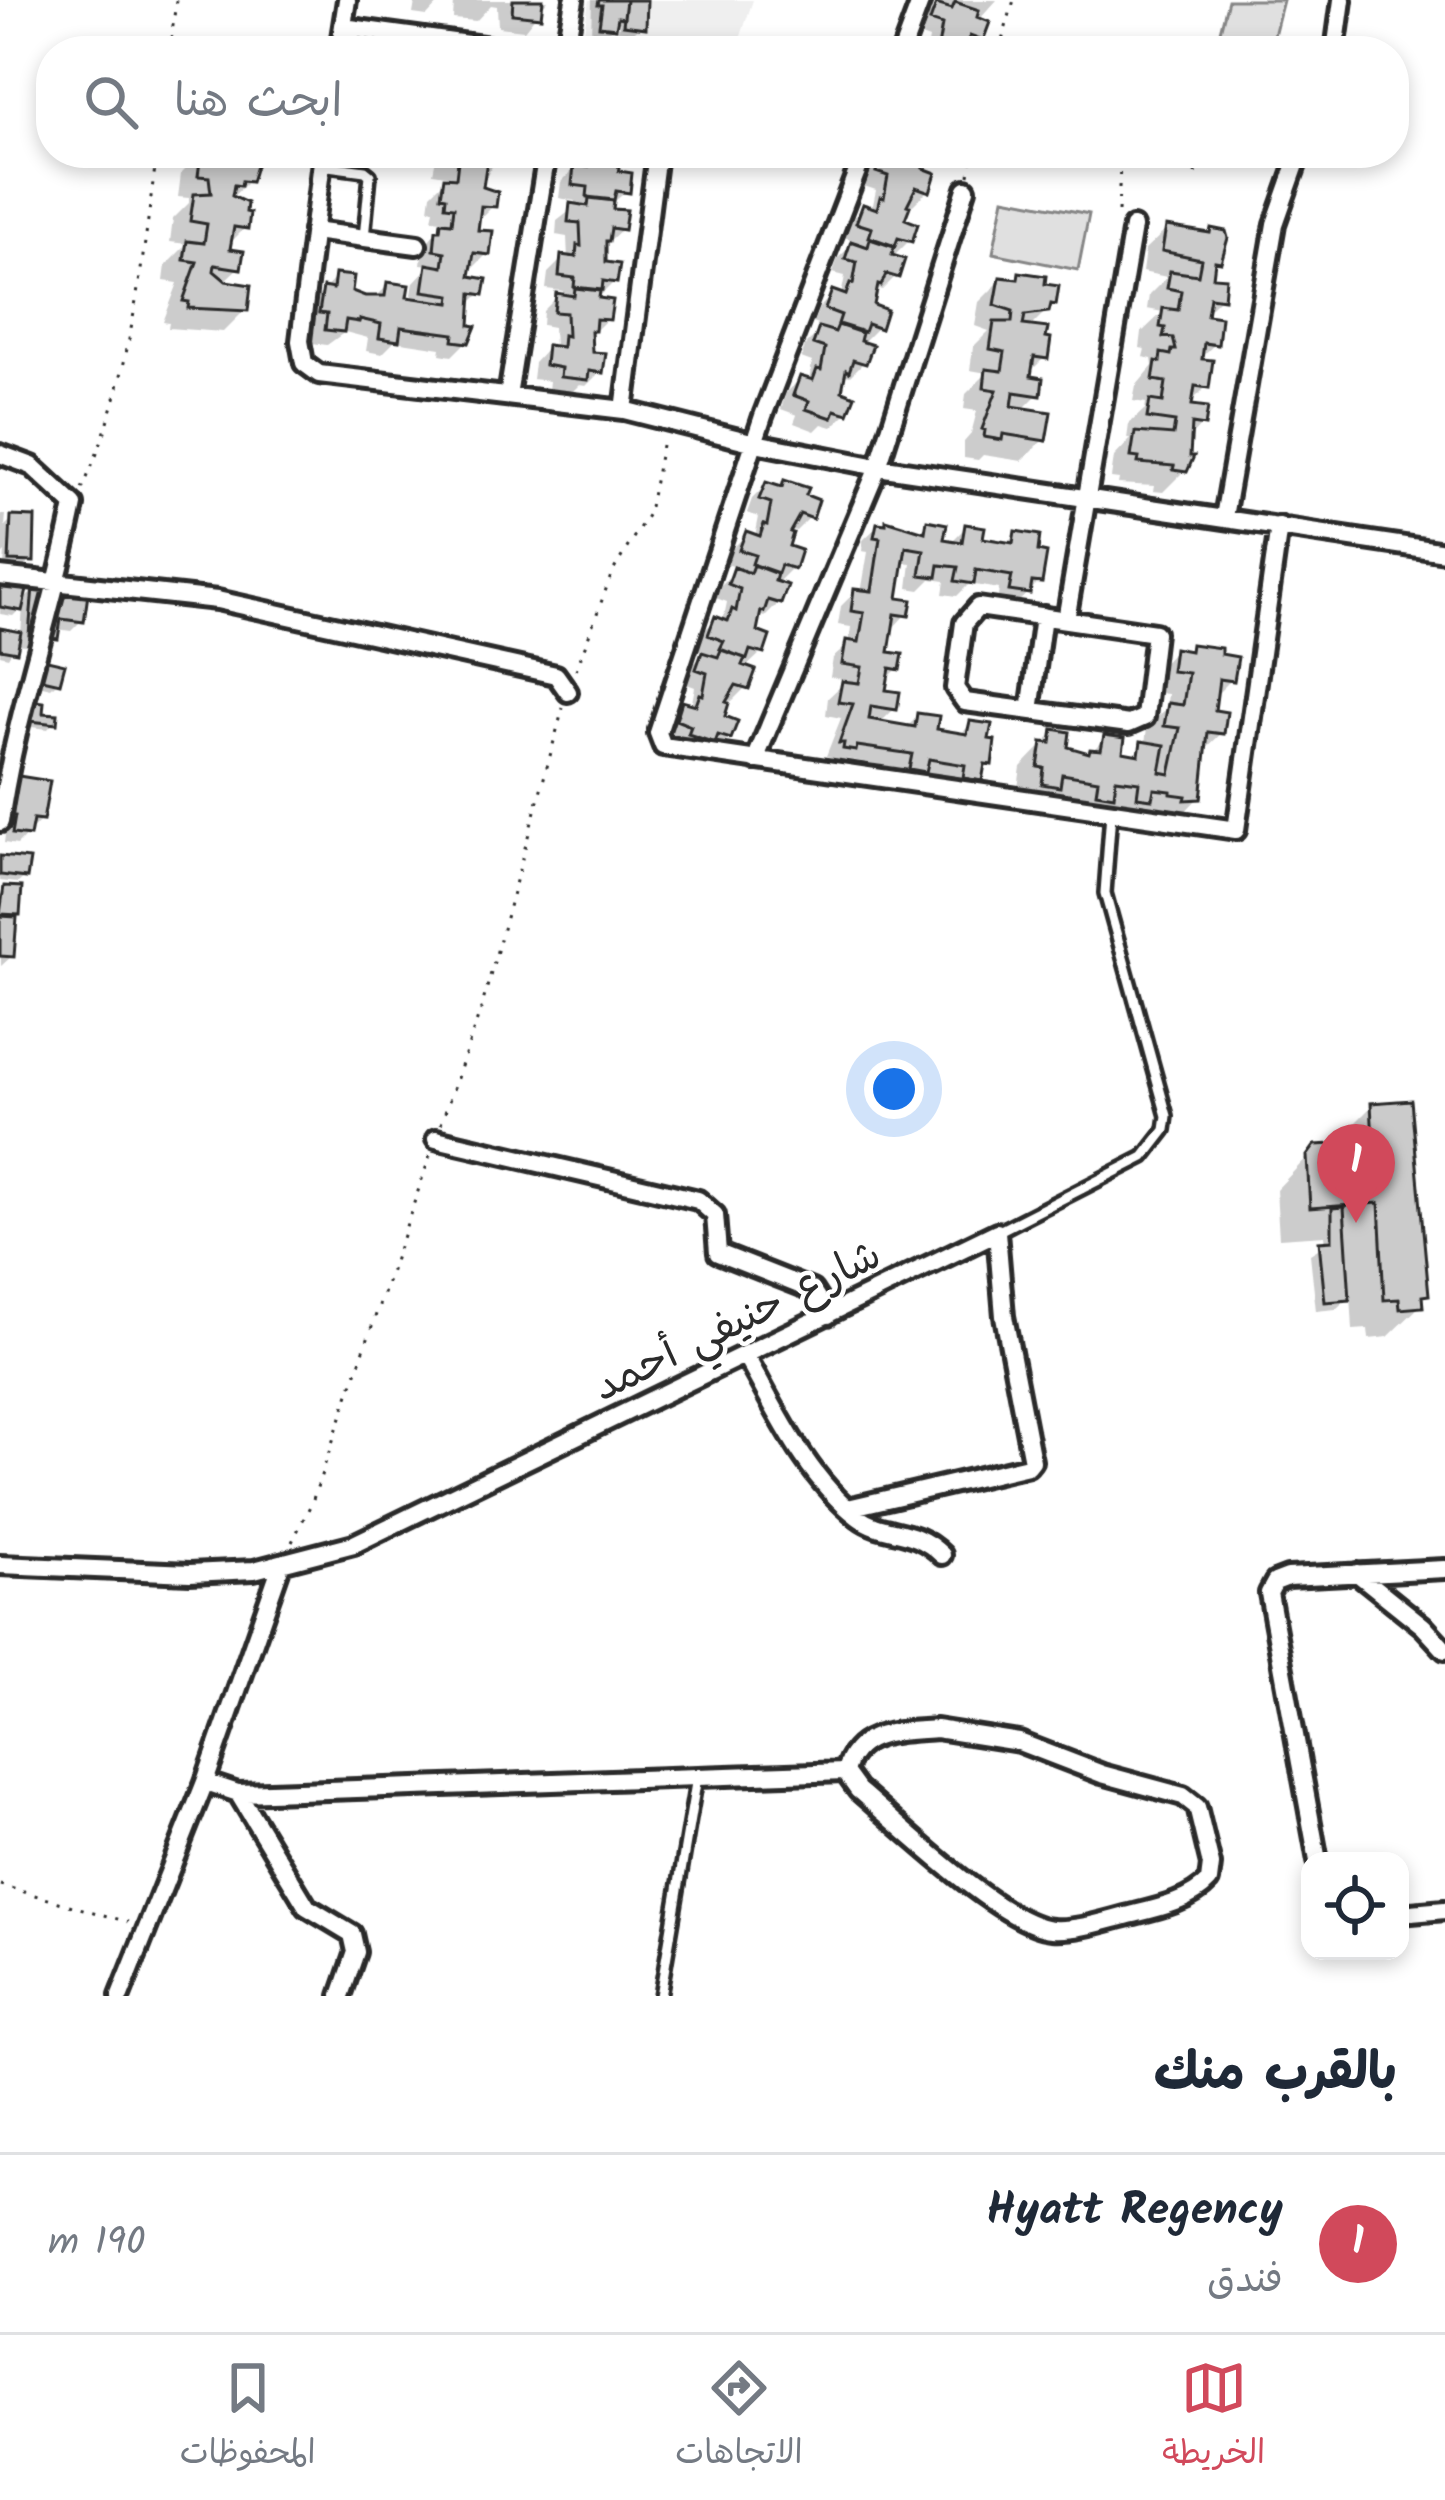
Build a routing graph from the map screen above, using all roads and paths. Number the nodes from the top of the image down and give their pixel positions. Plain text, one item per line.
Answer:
1 (176, 0) edge
2 (347, 0) edge
3 (574, 0) edge
4 (921, 0) edge
5 (1014, 0) edge
6 (1342, 0) edge
7 (343, 27) junction
8 (172, 36) edge
9 (342, 36) edge
10 (409, 36) edge
11 (568, 36) edge
12 (908, 36) edge
13 (1003, 36) edge
14 (1336, 36) edge
15 (155, 168) edge
16 (321, 168) edge
17 (354, 168) edge
18 (546, 168) edge
19 (655, 168) edge
20 (857, 168) edge
21 (970, 168) edge
22 (1120, 168) edge
23 (1164, 168) edge
24 (1202, 168) edge
25 (1295, 168) edge
26 (966, 189) joint
27 (1118, 212) dead end
28 (1133, 227) dead end
29 (313, 231) junction
30 (364, 238) junction
31 (417, 244) dead end
32 (508, 396) junction
33 (624, 410) junction
34 (667, 420) junction
35 (755, 443) junction
36 (0, 454) edge
37 (878, 467) junction
38 (1085, 498) junction
39 (74, 505) junction
40 (1224, 517) junction
41 (1279, 526) junction
42 (1445, 552) edge
43 (0, 576) edge
44 (59, 581) junction
45 (1043, 616) junction
46 (1066, 620) junction
47 (568, 692) joint
48 (1030, 711) junction
49 (755, 760) junction
50 (3, 781) edge
51 (1111, 812) junction
52 (0, 822) edge
53 (436, 1139) dead end
54 (997, 1232) junction
55 (828, 1315) junction
56 (745, 1355) junction
57 (848, 1508) junction
58 (942, 1555) dead end
59 (0, 1565) edge
60 (281, 1565) junction
61 (1445, 1569) edge
62 (1357, 1574) junction
63 (1445, 1650) edge
64 (845, 1772) junction
65 (697, 1777) junction
66 (205, 1782) junction
67 (238, 1793) junction
68 (1316, 1852) edge
69 (0, 1885) edge
70 (1445, 1910) edge
71 (1409, 1913) edge
72 (147, 1928) junction
73 (120, 1996) edge
74 (340, 1996) edge
75 (660, 1996) edge

1 - 8 path
2 - 7 street
3 - 11 street
4 - 12 street
5 - 13 path
6 - 14 street
7 - 9 street
7 - 10 street
15 - 39 path
16 - 29 street
17 - 30 lane
18 - 32 street
19 - 33 street
20 - 35 street
21 - 26 path
22 - 27 path
23 - 24 path
25 - 40 street
26 - 37 street
28 - 38 street
29 - 30 street
29 - 32 street
30 - 31 street
32 - 33 street
33 - 34 street
34 - 35 street
34 - 47 path
35 - 37 street
35 - 49 street
36 - 39 street
37 - 38 street
37 - 49 street
38 - 40 street
38 - 46 street
39 - 44 street
40 - 41 street
41 - 42 street
41 - 51 street
43 - 44 street
44 - 47 street
44 - 50 street
45 - 46 street
45 - 48 street
45 - 48 street
46 - 48 street
49 - 51 street
50 - 52 street
51 - 54 lane, شارع حنيفي أحمد
53 - 55 street
54 - 55 street, شارع حنيفي أحمد
54 - 57 street
55 - 56 street, شارع حنيفي أحمد
56 - 57 street
56 - 60 street, شارع حنيفي أحمد
57 - 58 street
59 - 60 street, شارع حنيفي أحمد
60 - 66 street
61 - 62 street
62 - 63 street
62 - 68 street
64 - 64 street
64 - 65 street
65 - 67 street
65 - 75 lane
66 - 67 street
66 - 72 street
67 - 74 street
69 - 72 path
70 - 71 street
72 - 73 street

